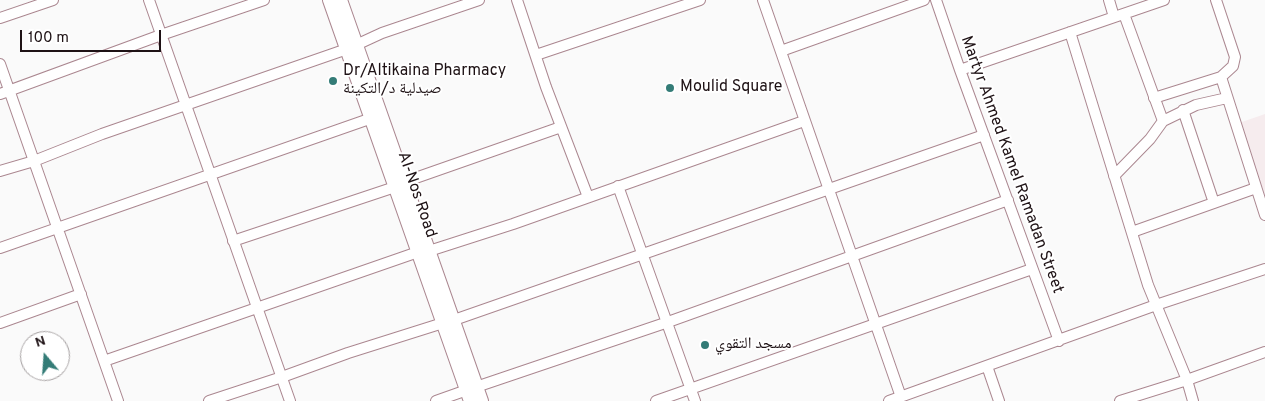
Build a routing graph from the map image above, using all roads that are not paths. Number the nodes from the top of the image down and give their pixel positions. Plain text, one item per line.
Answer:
1 (53, 0) edge
2 (149, 0) edge
3 (264, 0) edge
4 (330, 0) edge
5 (340, 0) edge
6 (479, 0) edge
7 (517, 0) edge
8 (700, 0) edge
9 (763, 0) edge
10 (924, 0) edge
11 (936, 0) edge
12 (1109, 0) edge
13 (1164, 0) edge
14 (1216, 0) edge
15 (1119, 15) junction
16 (0, 18) edge
17 (1070, 32) junction
18 (160, 34) junction
19 (351, 47) junction
20 (781, 51) junction
21 (536, 55) junction
22 (0, 64) edge
23 (960, 70) junction
24 (1220, 76) junction
25 (5, 92) edge
26 (1154, 98) junction
27 (1227, 98) junction
28 (186, 106) junction
29 (1183, 110) junction
30 (372, 118) junction
31 (804, 121) junction
32 (1163, 121) junction
33 (561, 127) junction
34 (984, 135) junction
35 (34, 161) junction
36 (0, 171) edge
37 (211, 173) junction
38 (1114, 176) junction
39 (400, 185) junction
40 (618, 186) junction
41 (1256, 188) junction
42 (829, 189) junction
43 (588, 197) junction
44 (1008, 200) junction
45 (1214, 203) junction
46 (1265, 215) edge
47 (59, 228) junction
48 (1132, 232) junction
49 (233, 241) junction
50 (0, 248) edge
51 (423, 252) junction
52 (642, 254) junction
53 (852, 256) junction
54 (1032, 269) junction
55 (1265, 269) edge
56 (81, 294) junction
57 (1156, 305) junction
58 (257, 308) junction
59 (449, 321) junction
60 (668, 322) junction
61 (876, 323) junction
62 (0, 324) edge
63 (1059, 341) junction
64 (1265, 352) edge
65 (104, 361) junction
66 (987, 366) junction
67 (282, 377) junction
68 (1187, 380) junction
69 (690, 389) junction
70 (471, 393) edge
71 (901, 397) junction
72 (118, 401) edge
73 (209, 401) edge
74 (290, 401) edge
75 (436, 401) edge
76 (481, 401) edge
77 (656, 401) edge
78 (695, 401) edge
79 (889, 401) edge
80 (1000, 401) edge
81 (1120, 401) edge
82 (1193, 401) edge

1 - 16 street
2 - 18 street
3 - 18 street
4 - 19 main road, Al-Nos Road
5 - 19 main road, Al-Nos Road
6 - 19 street
7 - 21 street
8 - 21 street
9 - 20 street
10 - 20 street
11 - 23 street, Martyr Ahmed Kamel Ramadan Street
12 - 15 street
13 - 15 street
14 - 24 street
15 - 17 street
15 - 26 street
17 - 23 street
17 - 38 street
18 - 25 street
18 - 28 street
19 - 28 street
19 - 30 main road, Al-Nos Road
19 - 39 main road, Al-Nos Road
20 - 31 street
21 - 33 street
22 - 25 street
23 - 34 street, Martyr Ahmed Kamel Ramadan Street
24 - 26 street
24 - 27 street
25 - 35 street
26 - 32 street
27 - 29 street
27 - 41 street
28 - 35 street
28 - 37 street
29 - 32 street
29 - 45 street
30 - 37 street
30 - 39 main road, Al-Nos Road
31 - 40 street
31 - 42 street
32 - 38 street
33 - 39 street
33 - 43 street
34 - 42 street
34 - 44 street, Martyr Ahmed Kamel Ramadan Street
35 - 36 street
35 - 47 street
37 - 47 street
37 - 49 street
38 - 48 street
39 - 49 street
39 - 51 main road, Al-Nos Road
40 - 43 street
40 - 52 street
41 - 45 street
41 - 46 street
42 - 52 street
42 - 53 street
43 - 51 street
44 - 53 street
44 - 54 street, Martyr Ahmed Kamel Ramadan Street
45 - 48 street
47 - 50 street
47 - 56 street
48 - 57 street
49 - 58 street
51 - 58 street
51 - 59 main road, Al-Nos Road
52 - 59 street
52 - 60 street
53 - 60 street
53 - 61 street
54 - 61 street
54 - 63 street, Martyr Ahmed Kamel Ramadan Street
55 - 57 street
56 - 62 street
56 - 65 street
57 - 63 street
57 - 68 street
58 - 65 street
58 - 67 street
59 - 67 street
59 - 70 main road, Al-Nos Road
60 - 69 street
60 - 70 street
61 - 69 street
61 - 71 street
63 - 66 street
64 - 68 street
65 - 72 street
66 - 71 street
66 - 80 street
67 - 73 street
67 - 74 street
68 - 81 street
68 - 82 street
69 - 77 street
69 - 78 street
70 - 75 street
70 - 76 main road, Al-Nos Road
71 - 79 street

